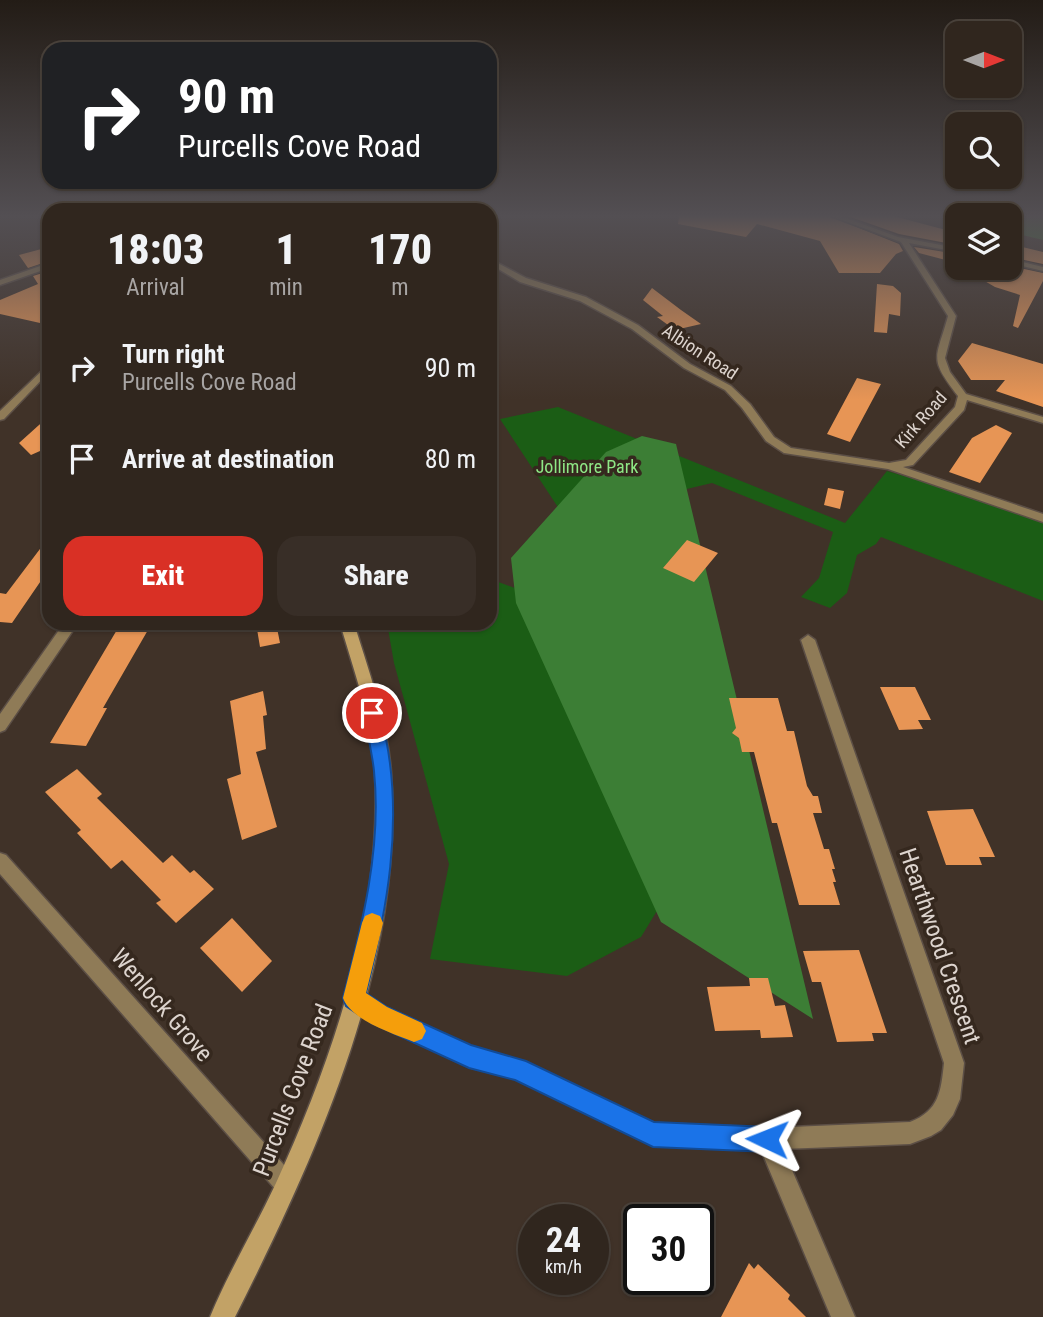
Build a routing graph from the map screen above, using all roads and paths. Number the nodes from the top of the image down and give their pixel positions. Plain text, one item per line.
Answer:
1 (518, 277) edge
2 (927, 277) edge
3 (42, 374) edge
4 (963, 396) junction
5 (0, 417) edge
6 (1043, 420) edge
7 (890, 466) junction
8 (1043, 518) edge
9 (66, 630) edge
10 (349, 630) edge
11 (808, 640) dead end
12 (0, 726) edge
13 (0, 861) edge
14 (354, 998) junction
15 (767, 1139) junction
16 (285, 1183) junction
17 (222, 1317) edge
18 (842, 1317) edge

1 - 7 street, Albion Road
2 - 4 street, Kirk Road
3 - 5 street
4 - 6 street
4 - 7 street, Kirk Road
7 - 8 street, Albion Road
9 - 12 street
10 - 14 main road, Purcells Cove Road
11 - 15 street, Hearthwood Crescent
13 - 16 street, Wenlock Grove
14 - 15 street, Hearthwood Crescent
14 - 16 main road, Purcells Cove Road
15 - 18 street
16 - 17 main road, Purcells Cove Road

